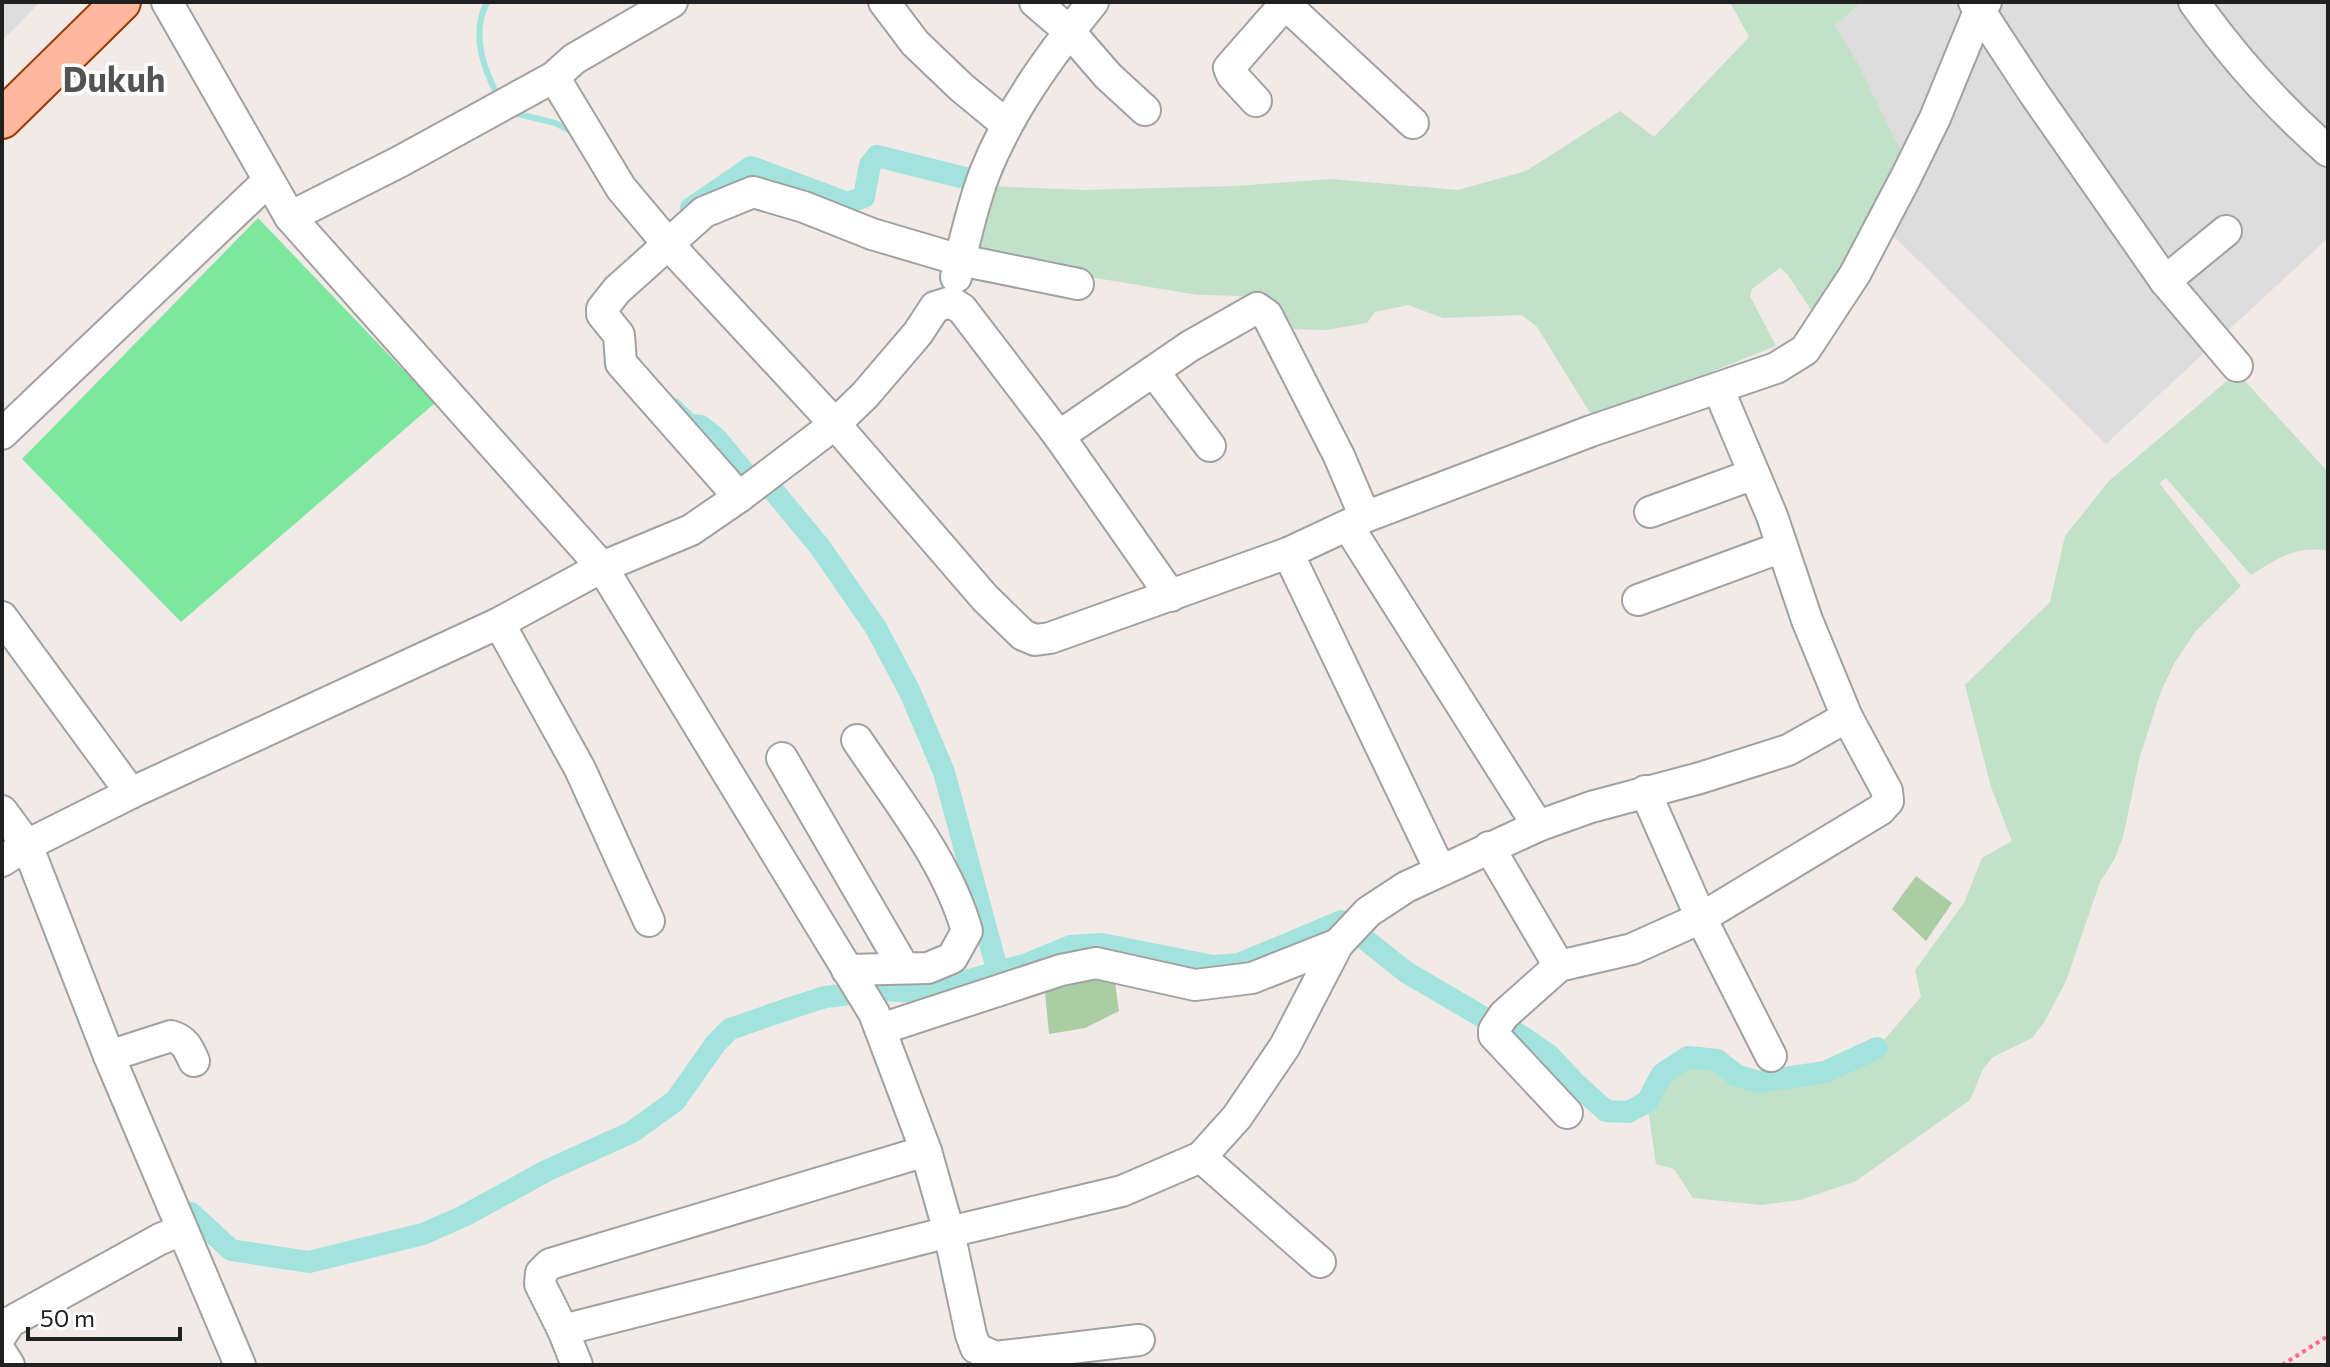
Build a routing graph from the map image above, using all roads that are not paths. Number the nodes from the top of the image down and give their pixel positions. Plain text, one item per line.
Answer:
1 (121, 2) edge
2 (167, 2) edge
3 (884, 2) edge
4 (1035, 2) edge
5 (1093, 2) edge
6 (2194, 2) edge
7 (1284, 3) edge
8 (1980, 5) edge
9 (654, 6) edge
10 (1069, 31) junction
11 (554, 77) junction
12 (1256, 101) dead end
13 (1145, 110) dead end
14 (2, 119) edge
15 (1413, 123) dead end
16 (1007, 125) junction
17 (2328, 151) edge
18 (268, 181) junction
19 (290, 217) junction
20 (2226, 231) dead end
21 (668, 244) junction
22 (960, 260) junction
23 (2165, 281) junction
24 (1078, 284) dead end
25 (951, 302) junction
26 (2237, 366) dead end
27 (1154, 372) junction
28 (1718, 388) junction
29 (835, 424) junction
30 (2, 434) edge
31 (1059, 436) junction
32 (1210, 446) dead end
33 (1754, 474) junction
34 (739, 497) junction
35 (1650, 512) dead end
36 (1356, 521) junction
37 (1782, 547) junction
38 (1288, 553) junction
39 (602, 567) junction
40 (1171, 596) junction
41 (1638, 600) dead end
42 (2, 617) edge
43 (499, 623) junction
44 (1847, 717) junction
45 (857, 740) dead end
46 (782, 758) dead end
47 (1645, 791) junction
48 (131, 793) junction
49 (2, 811) edge
50 (1538, 826) junction
51 (1489, 847) junction
52 (14, 853) edge
53 (1440, 870) junction
54 (1701, 918) junction
55 (649, 921) dead end
56 (1344, 935) junction
57 (1559, 966) junction
58 (904, 968) junction
59 (852, 979) junction
60 (878, 1021) junction
61 (109, 1056) junction
62 (1771, 1056) dead end
63 (194, 1061) dead end
64 (1567, 1113) dead end
65 (926, 1151) junction
66 (1201, 1157) junction
67 (182, 1230) junction
68 (949, 1232) junction
69 (1320, 1262) dead end
70 (563, 1330) junction
71 (2, 1334) edge
72 (1139, 1340) dead end
73 (2, 1354) edge
74 (999, 1361) edge
75 (9, 1365) edge
76 (240, 1365) edge
77 (577, 1365) edge

1 - 14 main road
2 - 18 street
3 - 16 street
4 - 10 street
5 - 10 street
6 - 17 street
7 - 12 street
7 - 15 street
8 - 23 street
8 - 28 street
9 - 11 street
10 - 13 street
10 - 16 street
11 - 19 street
11 - 21 street
16 - 22 street
18 - 19 street
18 - 30 street
19 - 39 street
20 - 23 street
21 - 22 street
21 - 29 street
21 - 34 street
22 - 24 street
22 - 25 street
23 - 26 street
25 - 29 street
25 - 31 street
27 - 31 street
27 - 32 street
27 - 36 street
28 - 33 street
28 - 36 street
29 - 34 street
29 - 40 street
31 - 40 street
33 - 35 street
33 - 37 street
34 - 39 street
36 - 38 street
36 - 50 street
37 - 41 street
37 - 44 street
38 - 40 street
38 - 53 street
39 - 43 street
39 - 59 street
42 - 48 street
43 - 48 street
43 - 55 street
44 - 47 street
44 - 54 street
45 - 58 street
46 - 58 street
47 - 50 street
47 - 54 street
48 - 52 street
49 - 52 street
50 - 51 street
51 - 53 street
51 - 57 street
52 - 61 street
53 - 56 street
54 - 57 street
54 - 62 street
56 - 60 street
56 - 66 street
57 - 64 street
58 - 59 street
59 - 60 street
60 - 65 street
61 - 63 street
61 - 67 street
65 - 68 street
65 - 70 street
66 - 68 street
66 - 69 street
67 - 71 street
67 - 76 street
68 - 70 street
68 - 74 street
70 - 77 street
72 - 74 street
73 - 75 street

